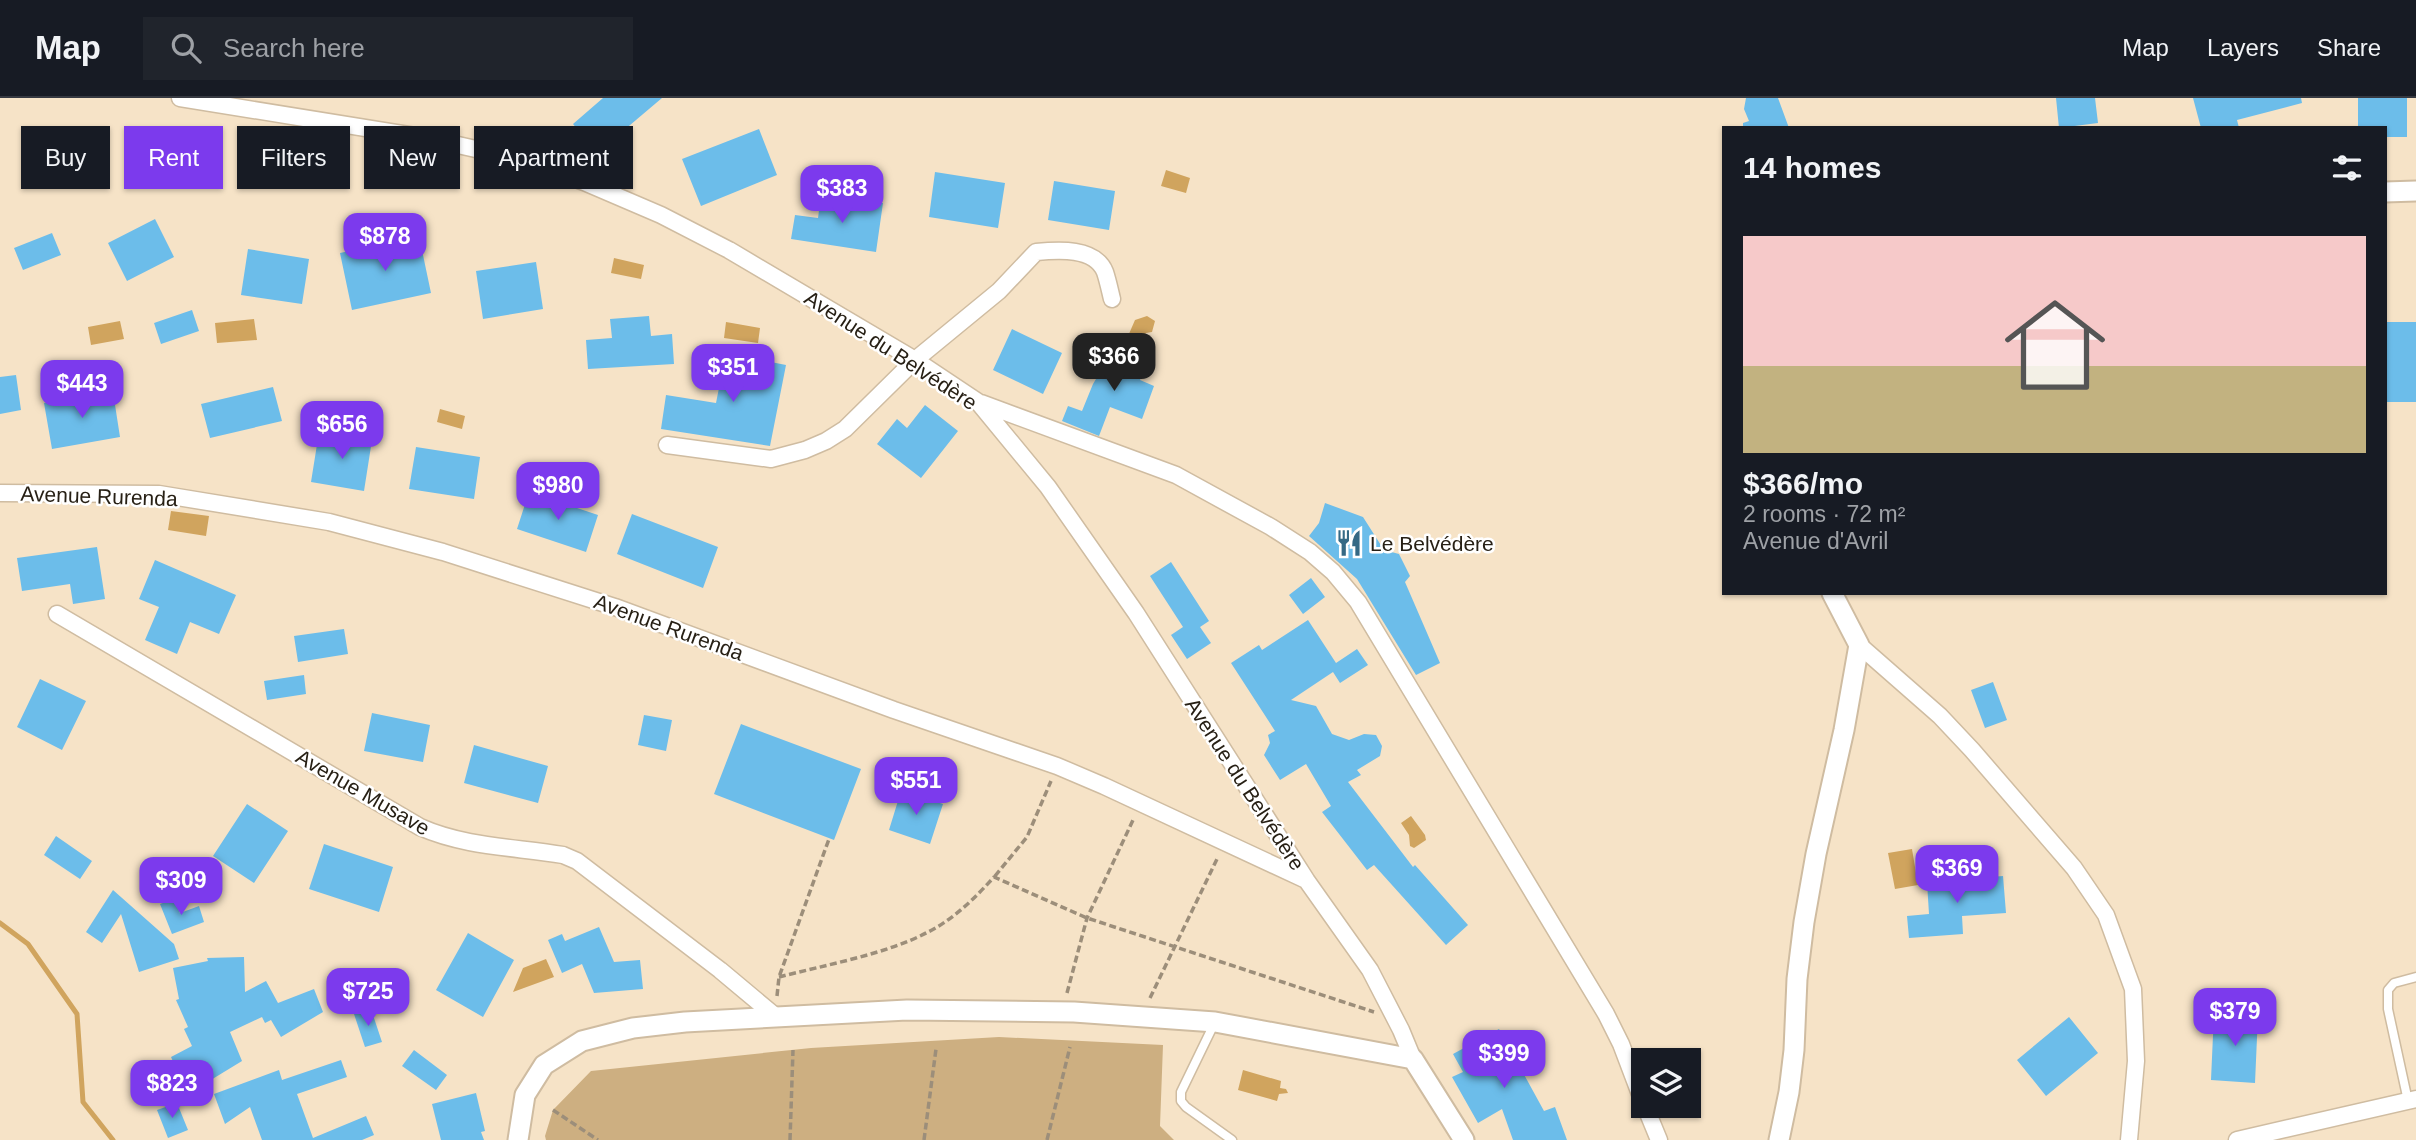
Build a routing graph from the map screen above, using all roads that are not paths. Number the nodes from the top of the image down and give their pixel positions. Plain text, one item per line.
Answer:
1 (180, 98) edge
2 (2416, 191) edge
3 (2387, 192) edge
4 (1112, 299) dead end
5 (915, 360) junction
6 (978, 402) junction
7 (667, 445) dead end
8 (0, 493) edge
9 (1833, 595) edge
10 (57, 614) dead end
11 (1859, 645) junction
12 (1307, 881) junction
13 (2416, 977) edge
14 (775, 1016) junction
15 (1215, 1023) junction
16 (1413, 1059) junction
17 (1631, 1070) edge
18 (2412, 1100) edge
19 (1650, 1118) edge
20 (518, 1140) edge
21 (1232, 1140) edge
22 (1464, 1140) edge
23 (1660, 1140) edge
24 (1779, 1140) edge
25 (2129, 1140) edge
26 (2237, 1140) edge

1 - 5 street, Avenue du Belvédère
2 - 3 street
4 - 5 street
5 - 6 street, Avenue du Belvédère
5 - 7 street
6 - 12 street, Avenue du Belvédère
6 - 17 street
8 - 12 street, Avenue Rurenda
9 - 11 street
10 - 14 street, Avenue Musave
11 - 24 street
11 - 25 street
12 - 16 street, Avenue du Belvédère
13 - 18 lane
14 - 15 street
14 - 20 street
15 - 16 street
15 - 21 lane
16 - 22 street
18 - 26 street
19 - 23 street

